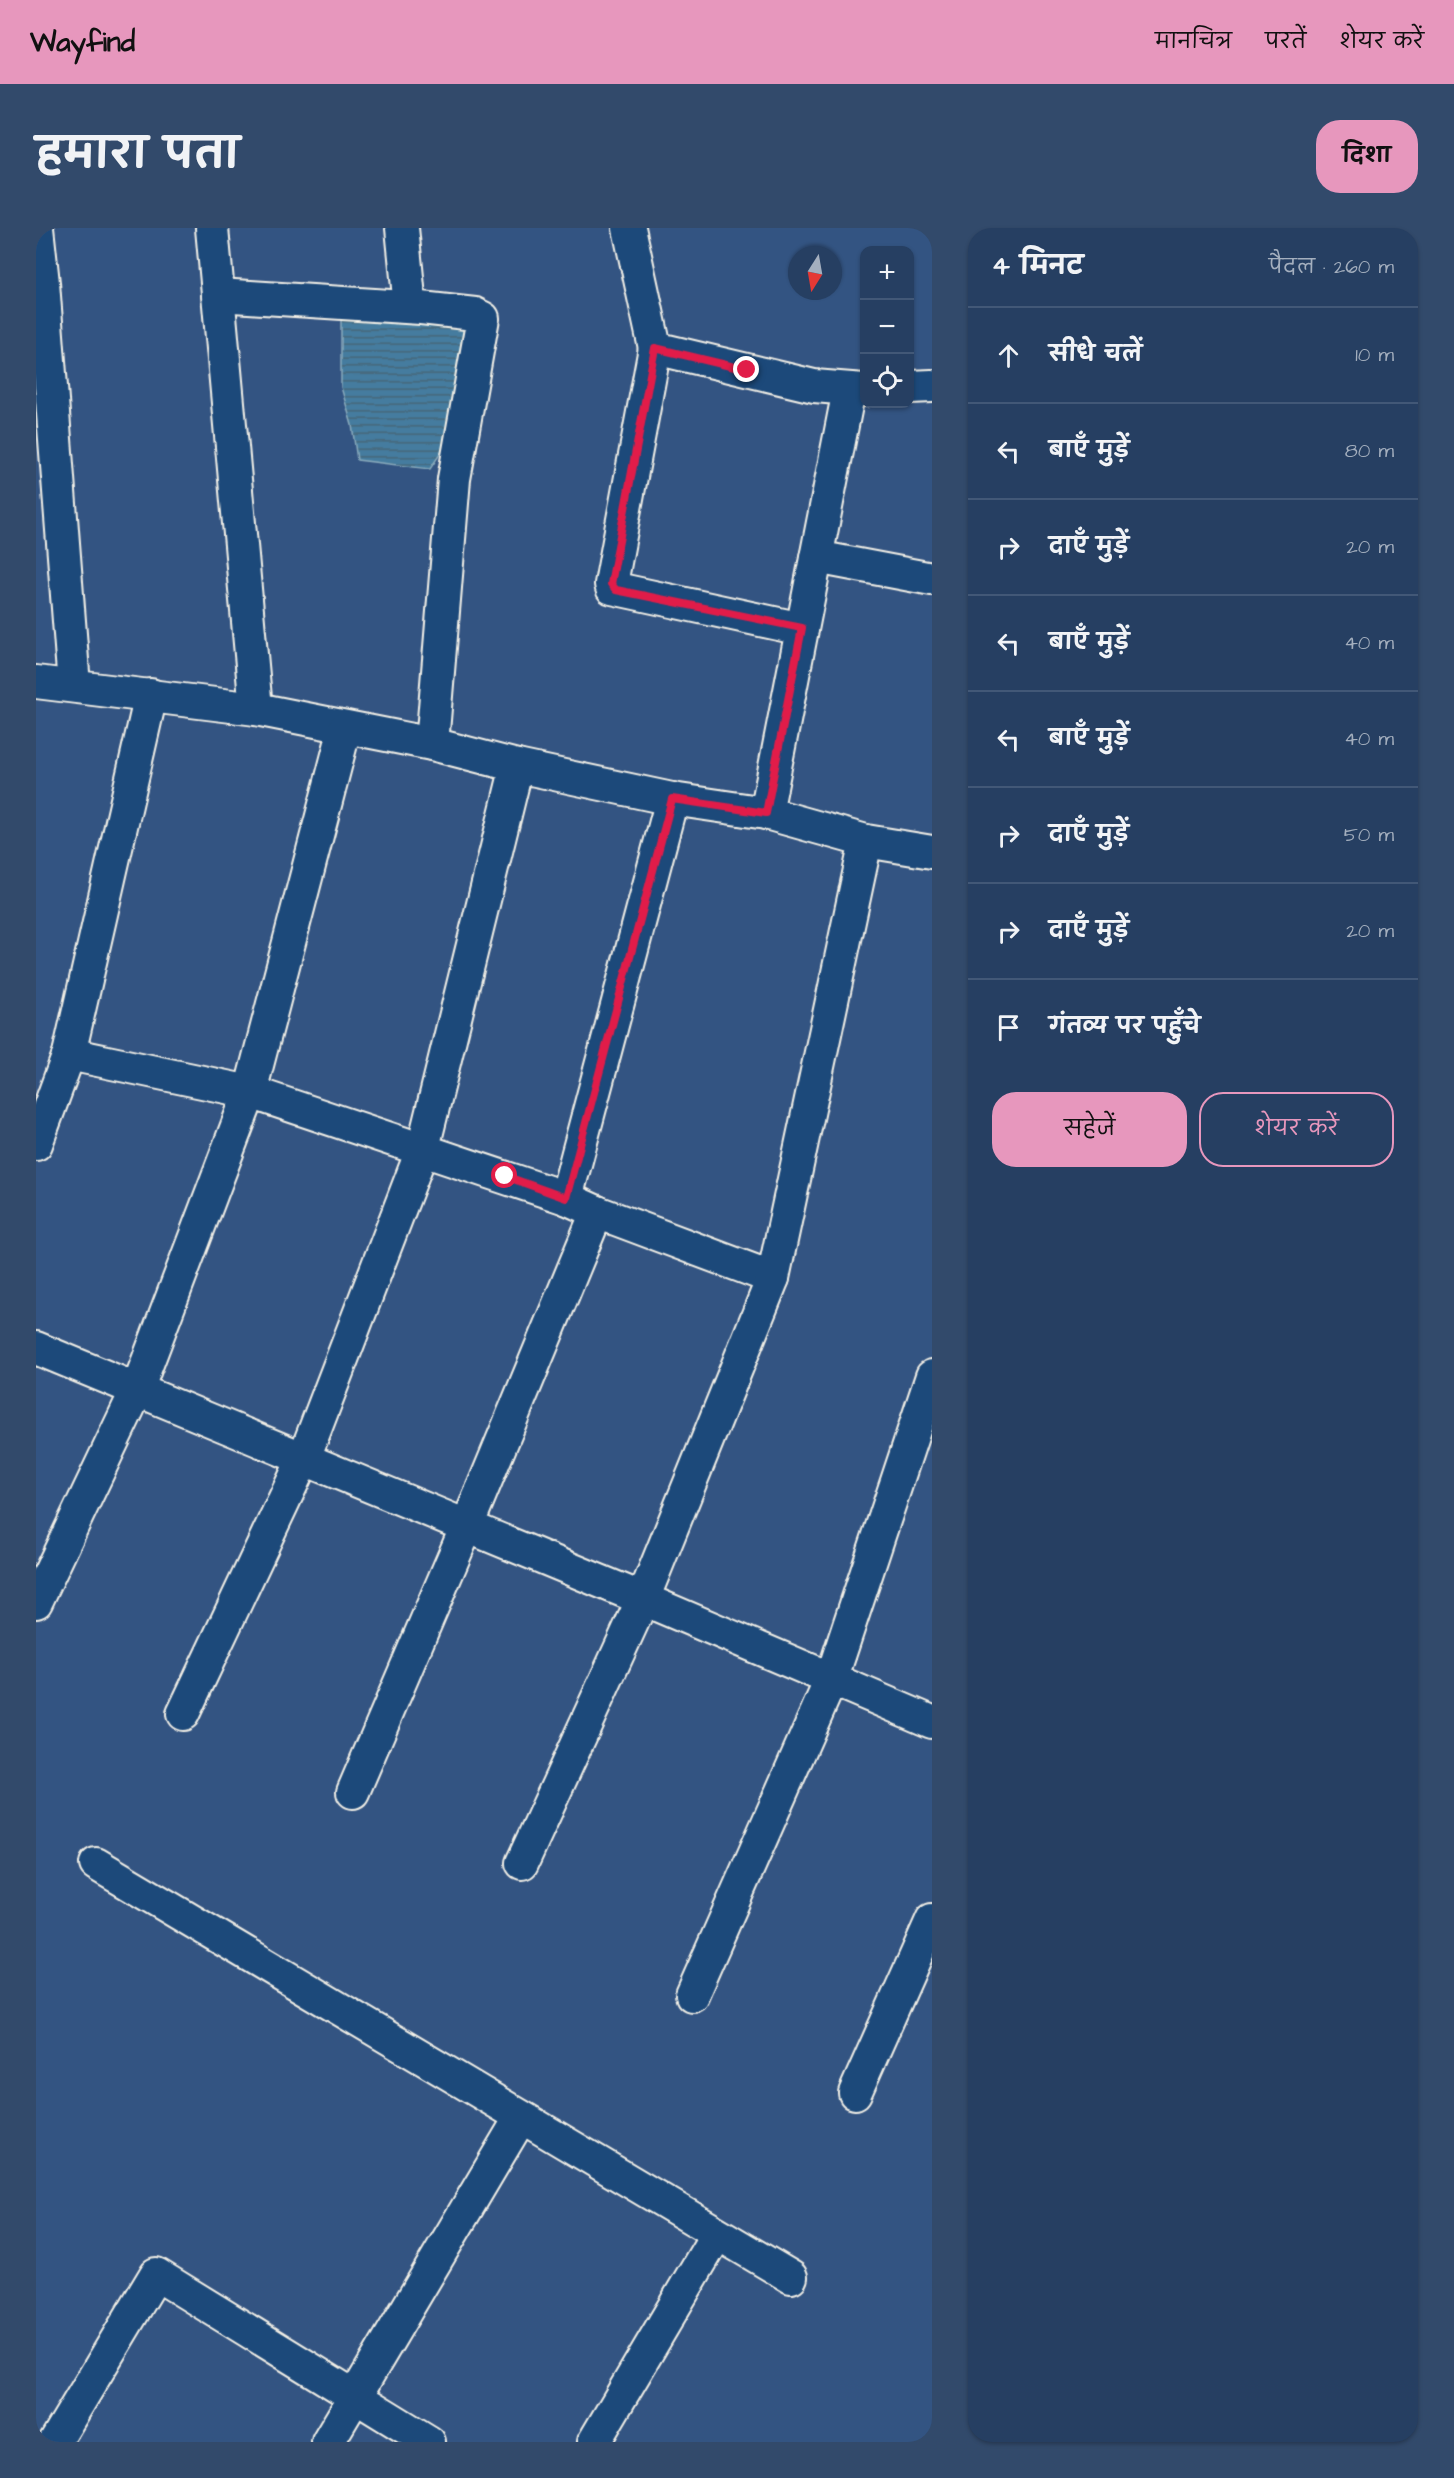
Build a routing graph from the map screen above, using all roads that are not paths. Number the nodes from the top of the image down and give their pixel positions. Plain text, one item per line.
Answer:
1 (36, 228) edge
2 (212, 228) edge
3 (402, 228) edge
4 (629, 228) edge
5 (218, 295) junction
6 (410, 307) junction
7 (655, 348) junction
8 (932, 386) edge
9 (914, 387) edge
10 (857, 390) edge
11 (816, 557) junction
12 (932, 579) edge
13 (802, 628) junction
14 (36, 682) edge
15 (74, 686) junction
16 (151, 695) junction
17 (256, 710) junction
18 (345, 728) junction
19 (432, 744) junction
20 (517, 766) junction
21 (672, 799) junction
22 (766, 813) junction
23 (866, 841) junction
24 (932, 852) edge
25 (55, 1068) edge
26 (250, 1092) junction
27 (36, 1143) edge
28 (423, 1148) junction
29 (566, 1198) junction
30 (597, 1212) junction
31 (773, 1278) junction
32 (36, 1348) edge
33 (932, 1376) edge
34 (137, 1390) junction
35 (919, 1455) edge
36 (304, 1458) junction
37 (467, 1526) junction
38 (39, 1587) edge
39 (643, 1599) junction
40 (831, 1680) junction
41 (183, 1714) dead end
42 (932, 1722) edge
43 (353, 1792) dead end
44 (522, 1863) dead end
45 (96, 1864) dead end
46 (932, 1920) edge
47 (692, 1995) dead end
48 (855, 2093) dead end
49 (521, 2117) junction
50 (717, 2234) junction
51 (791, 2277) dead end
52 (355, 2396) junction
53 (55, 2442) edge
54 (327, 2442) edge
55 (429, 2442) edge
56 (594, 2442) edge

1 - 15 street
2 - 5 street
3 - 6 street
4 - 7 street
5 - 6 street
5 - 17 street
6 - 19 street
7 - 10 street
7 - 13 street
8 - 9 street
10 - 11 street
11 - 12 street
11 - 13 street
13 - 22 street
14 - 15 street
15 - 16 street
16 - 17 street
16 - 25 street
17 - 18 street
18 - 19 street
18 - 26 street
19 - 20 street
20 - 21 street
20 - 28 street
21 - 22 street
21 - 29 street
22 - 23 street
23 - 24 street
23 - 31 street
25 - 26 street
25 - 27 street
26 - 28 street
26 - 34 street
28 - 29 street
28 - 36 street
29 - 30 street
30 - 31 street
30 - 37 street
31 - 39 street
32 - 34 street
33 - 35 street
34 - 36 street
34 - 38 street
35 - 40 street
36 - 37 street
36 - 41 street
37 - 39 street
37 - 43 street
39 - 40 street
39 - 44 street
40 - 42 street
40 - 47 street
45 - 49 street
46 - 48 street
49 - 50 street
49 - 52 street
50 - 51 street
50 - 56 street
52 - 53 street
52 - 54 street
52 - 55 street

